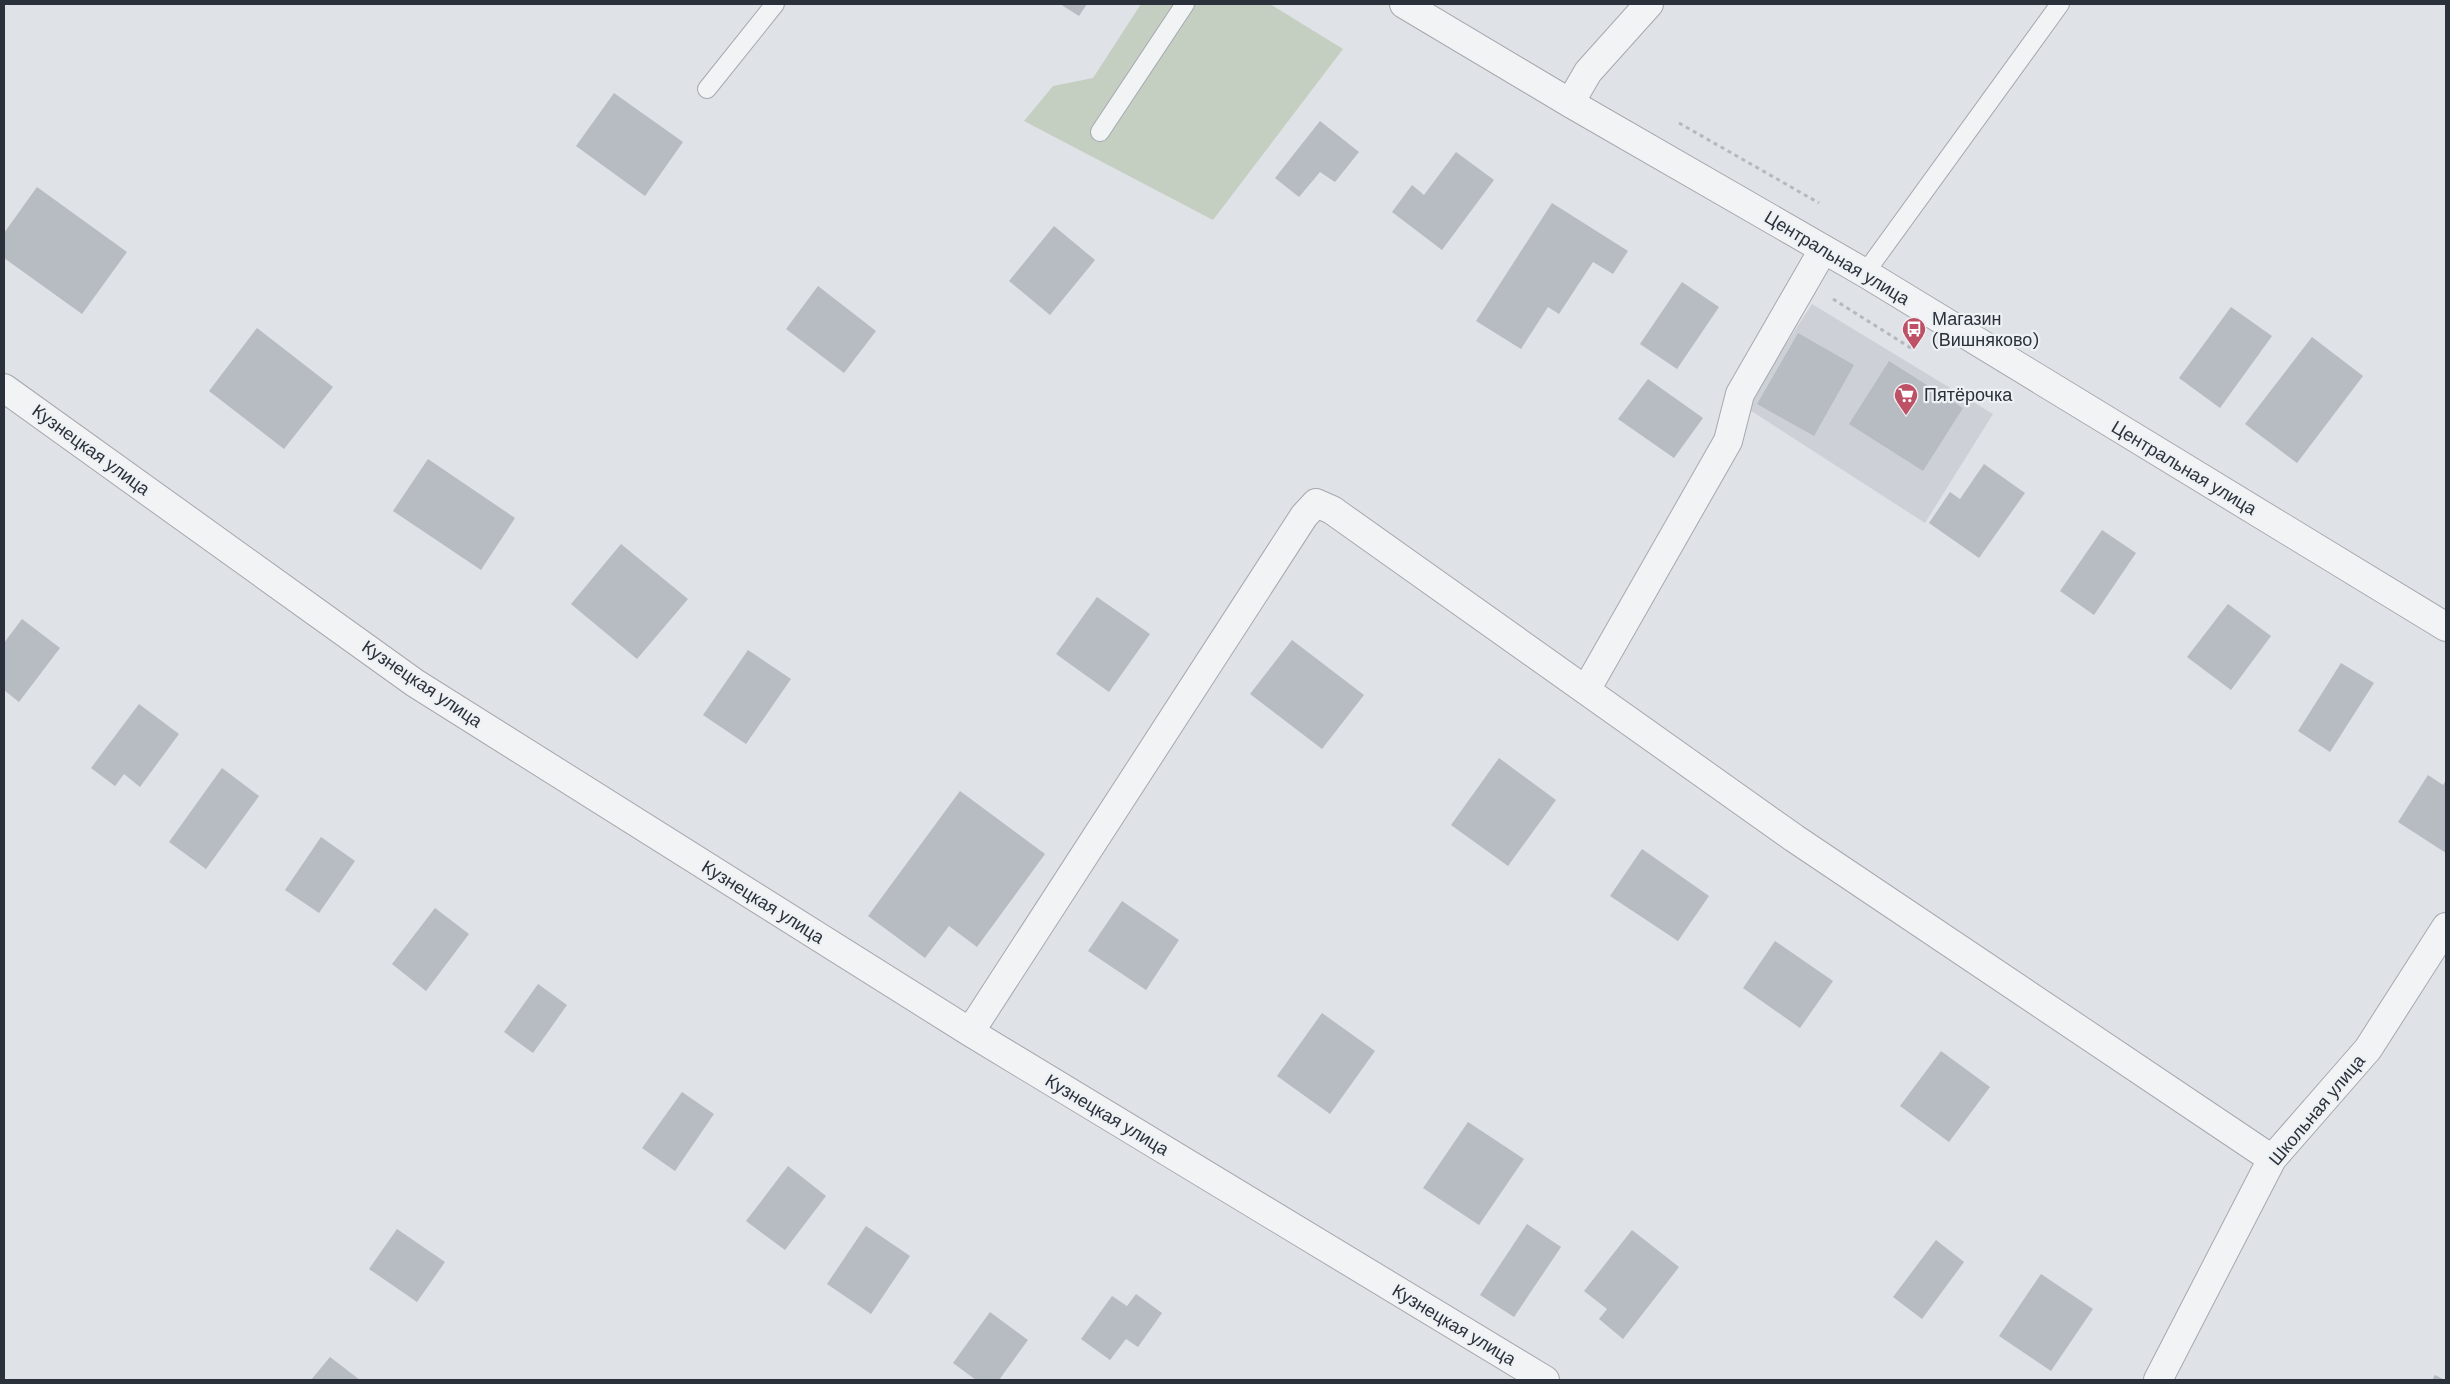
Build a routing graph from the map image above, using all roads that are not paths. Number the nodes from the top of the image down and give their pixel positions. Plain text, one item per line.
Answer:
1 (775, 4) edge
2 (1186, 4) edge
3 (1404, 4) edge
4 (1649, 4) edge
5 (2060, 4) edge
6 (707, 88) dead end
7 (1570, 103) junction
8 (1100, 132) dead end
9 (1823, 250) junction
10 (1865, 273) junction
11 (4, 388) edge
12 (2446, 627) edge
13 (1586, 690) junction
14 (2446, 927) edge
15 (970, 1032) junction
16 (2272, 1159) junction
17 (1545, 1380) edge
18 (2158, 1380) edge

1 - 6 lane
2 - 8 lane
3 - 7 street, Центральная улица
4 - 7 street
5 - 10 lane
7 - 9 street, Центральная улица
9 - 10 street, Центральная улица
9 - 13 street
10 - 12 street, Центральная улица
11 - 15 street, Кузнецкая улица
13 - 15 street
13 - 16 street
14 - 16 street, Школьная улица
15 - 17 street, Кузнецкая улица
16 - 18 street, Школьная улица

